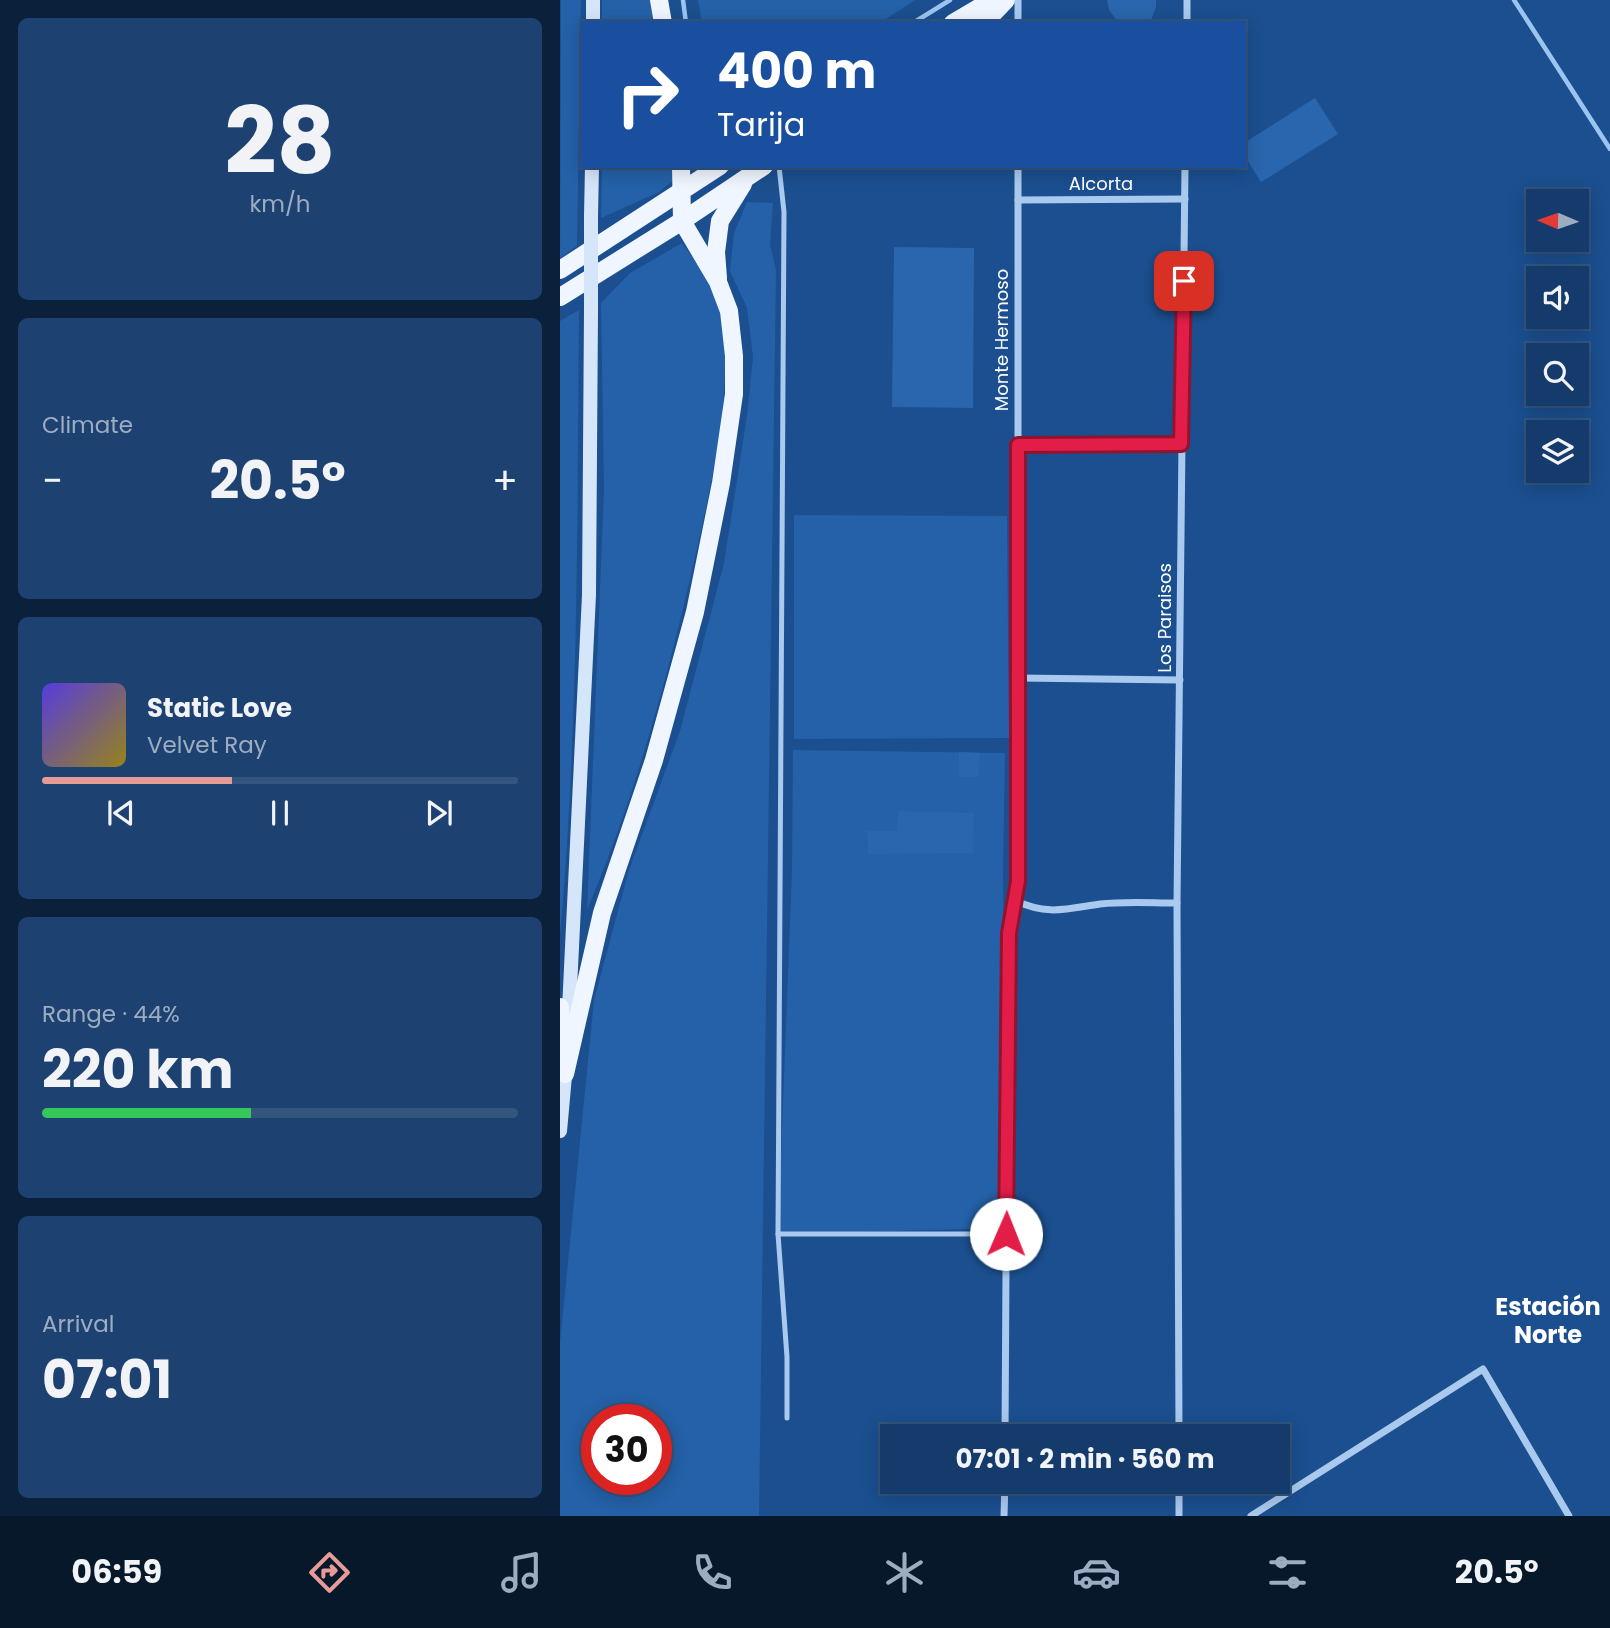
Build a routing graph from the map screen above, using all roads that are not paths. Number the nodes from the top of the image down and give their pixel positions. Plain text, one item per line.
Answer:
1 (593, 0) edge
2 (659, 0) edge
3 (992, 0) edge
4 (1006, 0) edge
5 (1018, 0) edge
6 (1187, 0) edge
7 (593, 21) edge
8 (663, 21) edge
9 (956, 21) edge
10 (986, 21) edge
11 (1018, 21) edge
12 (1187, 21) edge
13 (592, 168) edge
14 (681, 168) edge
15 (717, 168) edge
16 (761, 168) edge
17 (779, 168) edge
18 (1018, 168) edge
19 (1185, 168) edge
20 (747, 178) junction
21 (682, 189) junction
22 (1185, 199) junction
23 (1018, 200) junction
24 (682, 221) junction
25 (560, 270) edge
26 (718, 282) junction
27 (560, 297) edge
28 (1181, 444) junction
29 (1018, 445) junction
30 (1018, 678) junction
31 (1180, 680) junction
32 (1014, 900) junction
33 (1177, 903) junction
34 (560, 1007) edge
35 (565, 1074) junction
36 (560, 1130) edge
37 (778, 1234) junction
38 (1006, 1234) junction
39 (787, 1418) dead end
40 (1005, 1424) edge
41 (1179, 1424) edge
42 (1004, 1494) edge
43 (1179, 1494) edge
44 (1004, 1516) edge
45 (1179, 1516) edge
46 (1251, 1516) edge
47 (1569, 1516) edge

1 - 7 main road
2 - 8 main road
3 - 9 main road
4 - 10 main road
5 - 11 street
6 - 12 street
13 - 35 main road, bridge
14 - 21 main road
15 - 21 main road
16 - 20 main road
17 - 37 lane
18 - 23 street, Monte Hermoso
19 - 22 street, Los Paraisos
20 - 24 main road
20 - 26 main road
21 - 24 main road
21 - 25 main road
22 - 23 street, Alcorta
22 - 28 street, Los Paraisos
23 - 29 street, Monte Hermoso
24 - 26 main road
24 - 27 main road
26 - 35 main road
28 - 29 street
28 - 31 street, Los Paraisos
29 - 30 street, Monte Hermoso
30 - 31 street
30 - 32 street, Monte Hermoso
31 - 33 street, Los Paraisos
32 - 33 street
32 - 38 street, Monte Hermoso
33 - 41 street, Los Paraisos
34 - 35 main road
35 - 36 main road
37 - 38 lane
37 - 39 lane
38 - 40 street, Monte Hermoso
42 - 44 street
43 - 45 street
46 - 47 street

